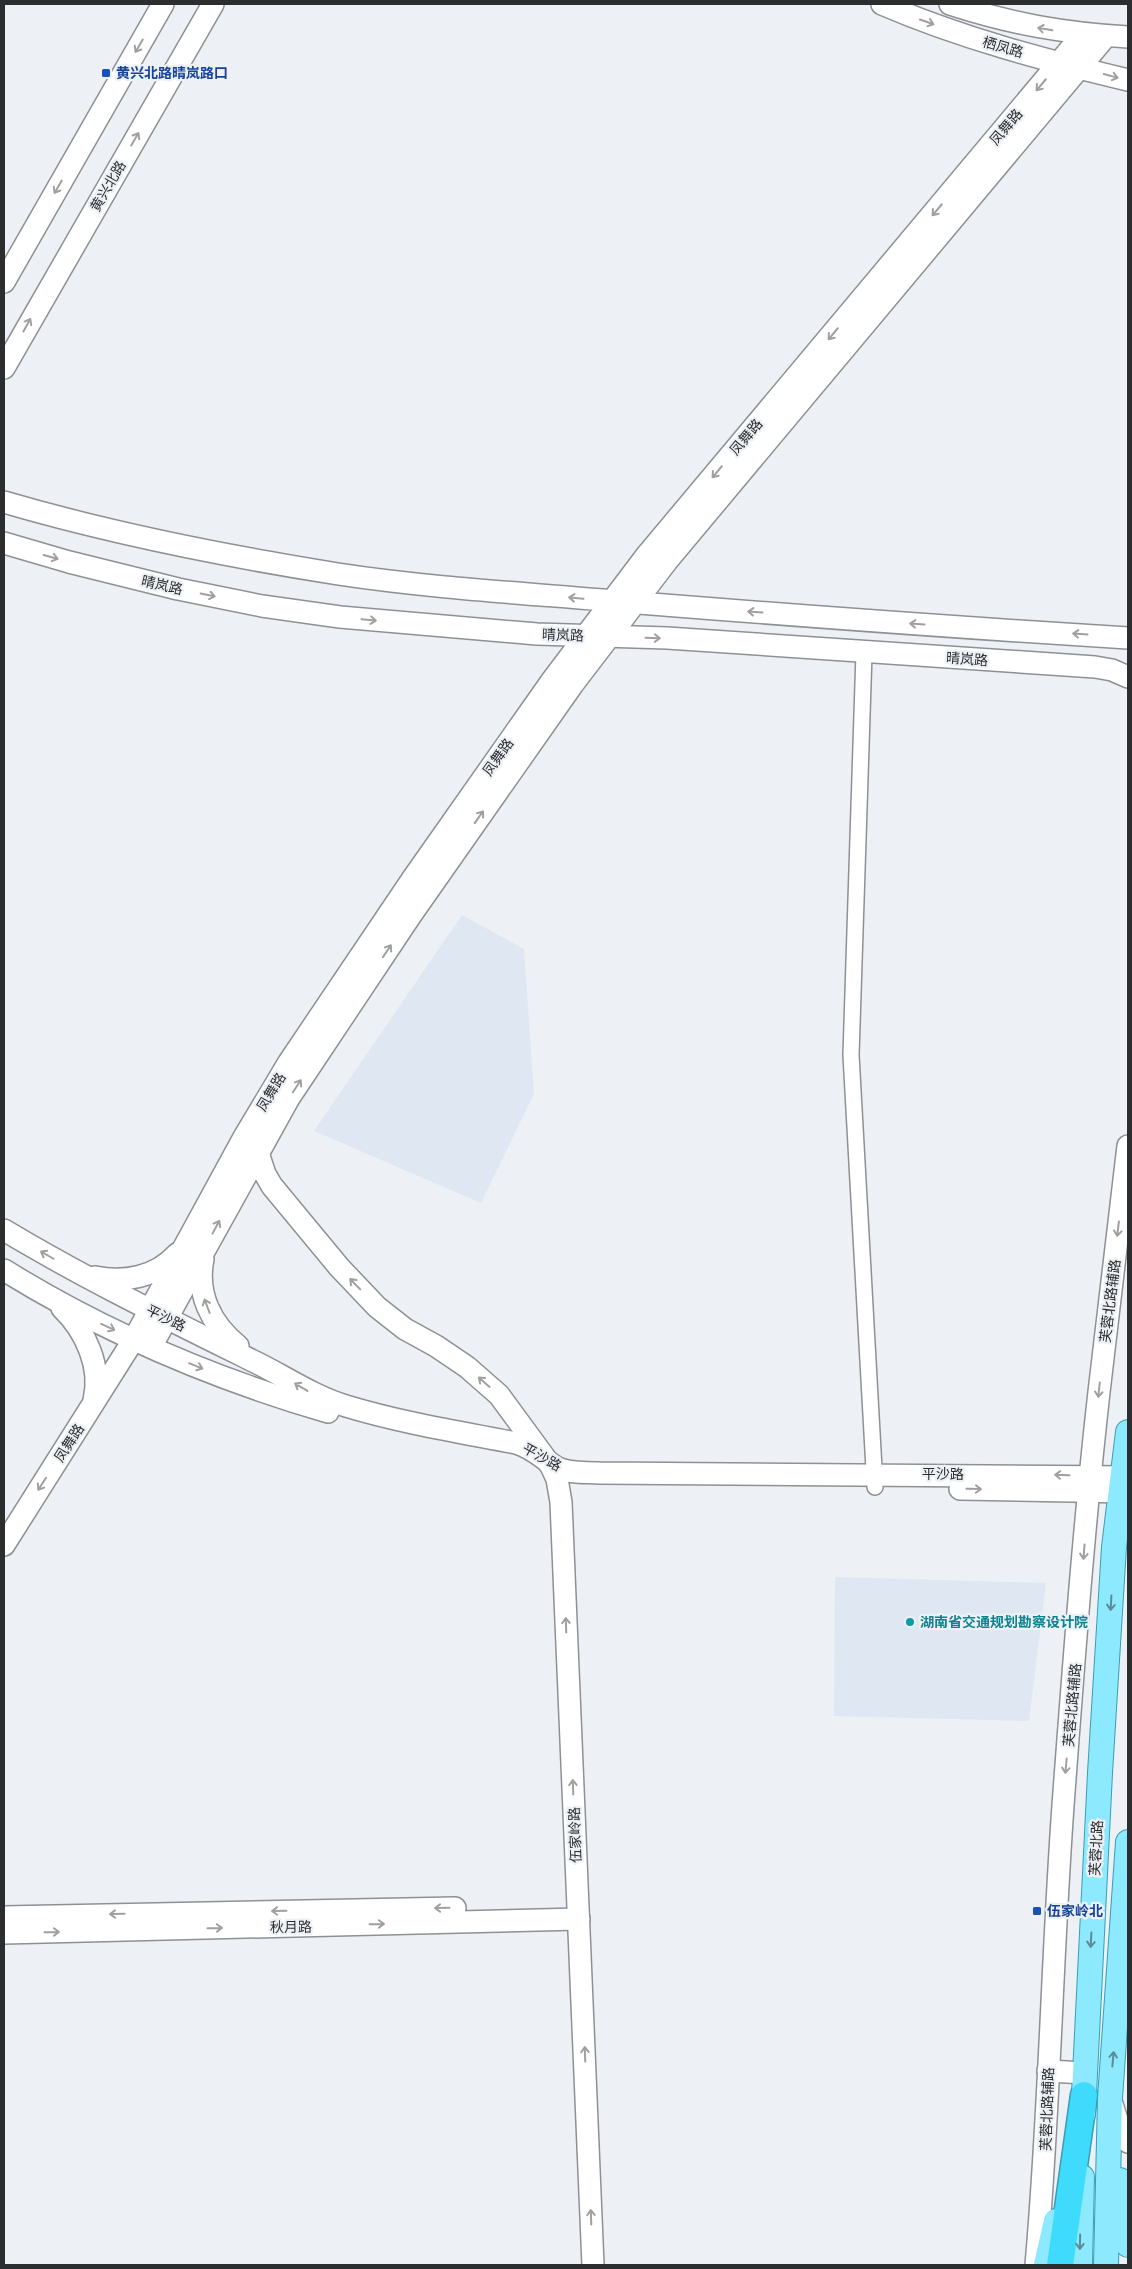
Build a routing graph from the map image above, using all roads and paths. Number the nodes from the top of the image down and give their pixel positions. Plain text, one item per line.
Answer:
1 (163, 4) edge
2 (213, 4) edge
3 (882, 4) edge
4 (950, 4) edge
5 (1083, 34) junction
6 (1106, 36) junction
7 (1128, 37) edge
8 (1059, 62) junction
9 (1080, 68) junction
10 (1128, 80) edge
11 (4, 282) edge
12 (4, 368) edge
13 (4, 502) edge
14 (4, 543) edge
15 (613, 601) junction
16 (635, 602) junction
17 (586, 636) junction
18 (609, 636) junction
19 (1128, 638) edge
20 (864, 653) junction
21 (1128, 677) edge
22 (1128, 1146) edge
23 (258, 1152) junction
24 (4, 1230) edge
25 (196, 1246) junction
26 (4, 1270) edge
27 (79, 1273) junction
28 (51, 1298) junction
29 (159, 1314) junction
30 (142, 1343) junction
31 (264, 1366) junction
32 (93, 1404) junction
33 (1128, 1432) edge
34 (547, 1459) junction
35 (875, 1480) junction
36 (558, 1484) junction
37 (1090, 1484) junction
38 (1125, 1484) edge
39 (4, 1544) edge
40 (1070, 1724) junction
41 (1103, 1725) junction
42 (1128, 1842) edge
43 (578, 1912) junction
44 (4, 1917) edge
45 (4, 1933) edge
46 (1048, 2072) junction
47 (1084, 2084) junction
48 (1110, 2098) junction
49 (1128, 2142) edge
50 (1128, 2245) edge
51 (593, 2265) edge
52 (1036, 2265) edge
53 (1046, 2265) edge
54 (1060, 2265) edge
55 (1080, 2265) edge
56 (1106, 2265) edge

1 -> 11 street
12 -> 2 street, 黄兴北路
3 -> 8 street, 栖凤路
5 -> 4 street, 栖凤路
5 - 6 street, 栖凤路
5 - 8 street, 凤舞路
6 - 7 street, 栖凤路
6 - 9 street, 凤舞路
8 - 9 street, 栖凤路
8 -> 15 street, 凤舞路
9 -> 10 street, 栖凤路
9 - 16 street, 凤舞路
15 -> 13 street
14 -> 17 street, 晴岚路
15 - 16 street
15 - 17 street, 凤舞路
16 - 18 street, 凤舞路
19 -> 16 street
17 - 18 street, 晴岚路
17 - 25 street, 凤舞路
18 -> 20 street, 晴岚路
23 -> 18 street, 凤舞路
20 - 21 street, 晴岚路
20 - 35 street
22 -> 37 street, 芙蓉北路辅路
25 -> 23 street, 凤舞路
34 -> 23 street, 伍家岭路
27 -> 24 street, 平沙路
25 - 27 street
25 - 29 street, 凤舞路
31 -> 25 street
26 - 28 street, 平沙路
27 - 29 street, 平沙路
28 -> 30 street, 平沙路
28 - 32 street
29 - 30 street, 凤舞路
29 - 31 street, 平沙路
30 - 32 street, 凤舞路
30 -> 36 street, 平沙路
34 -> 31 street, 平沙路
32 -> 39 street, 凤舞路
33 - 38 main road, 芙蓉北路
34 - 35 street, 平沙路
34 - 36 street, 伍家岭路
35 - 36 street, 平沙路
35 - 37 street, 平沙路
43 -> 36 street, 伍家岭路
37 - 38 street, 平沙路
37 -> 40 street, 芙蓉北路辅路
38 -> 41 main road, 芙蓉北路
40 - 41 street
40 -> 46 street, 芙蓉北路辅路
41 -> 47 main road, 芙蓉北路
48 -> 42 main road
43 -> 44 street, 秋月路
45 -> 43 street, 秋月路
51 -> 43 street, 伍家岭路
46 - 47 street
46 - 52 street, 芙蓉北路辅路
47 - 53 main road
47 - 54 highway
47 -> 55 main road, 芙蓉北路
48 - 49 street
48 - 50 main road
48 - 56 main road

